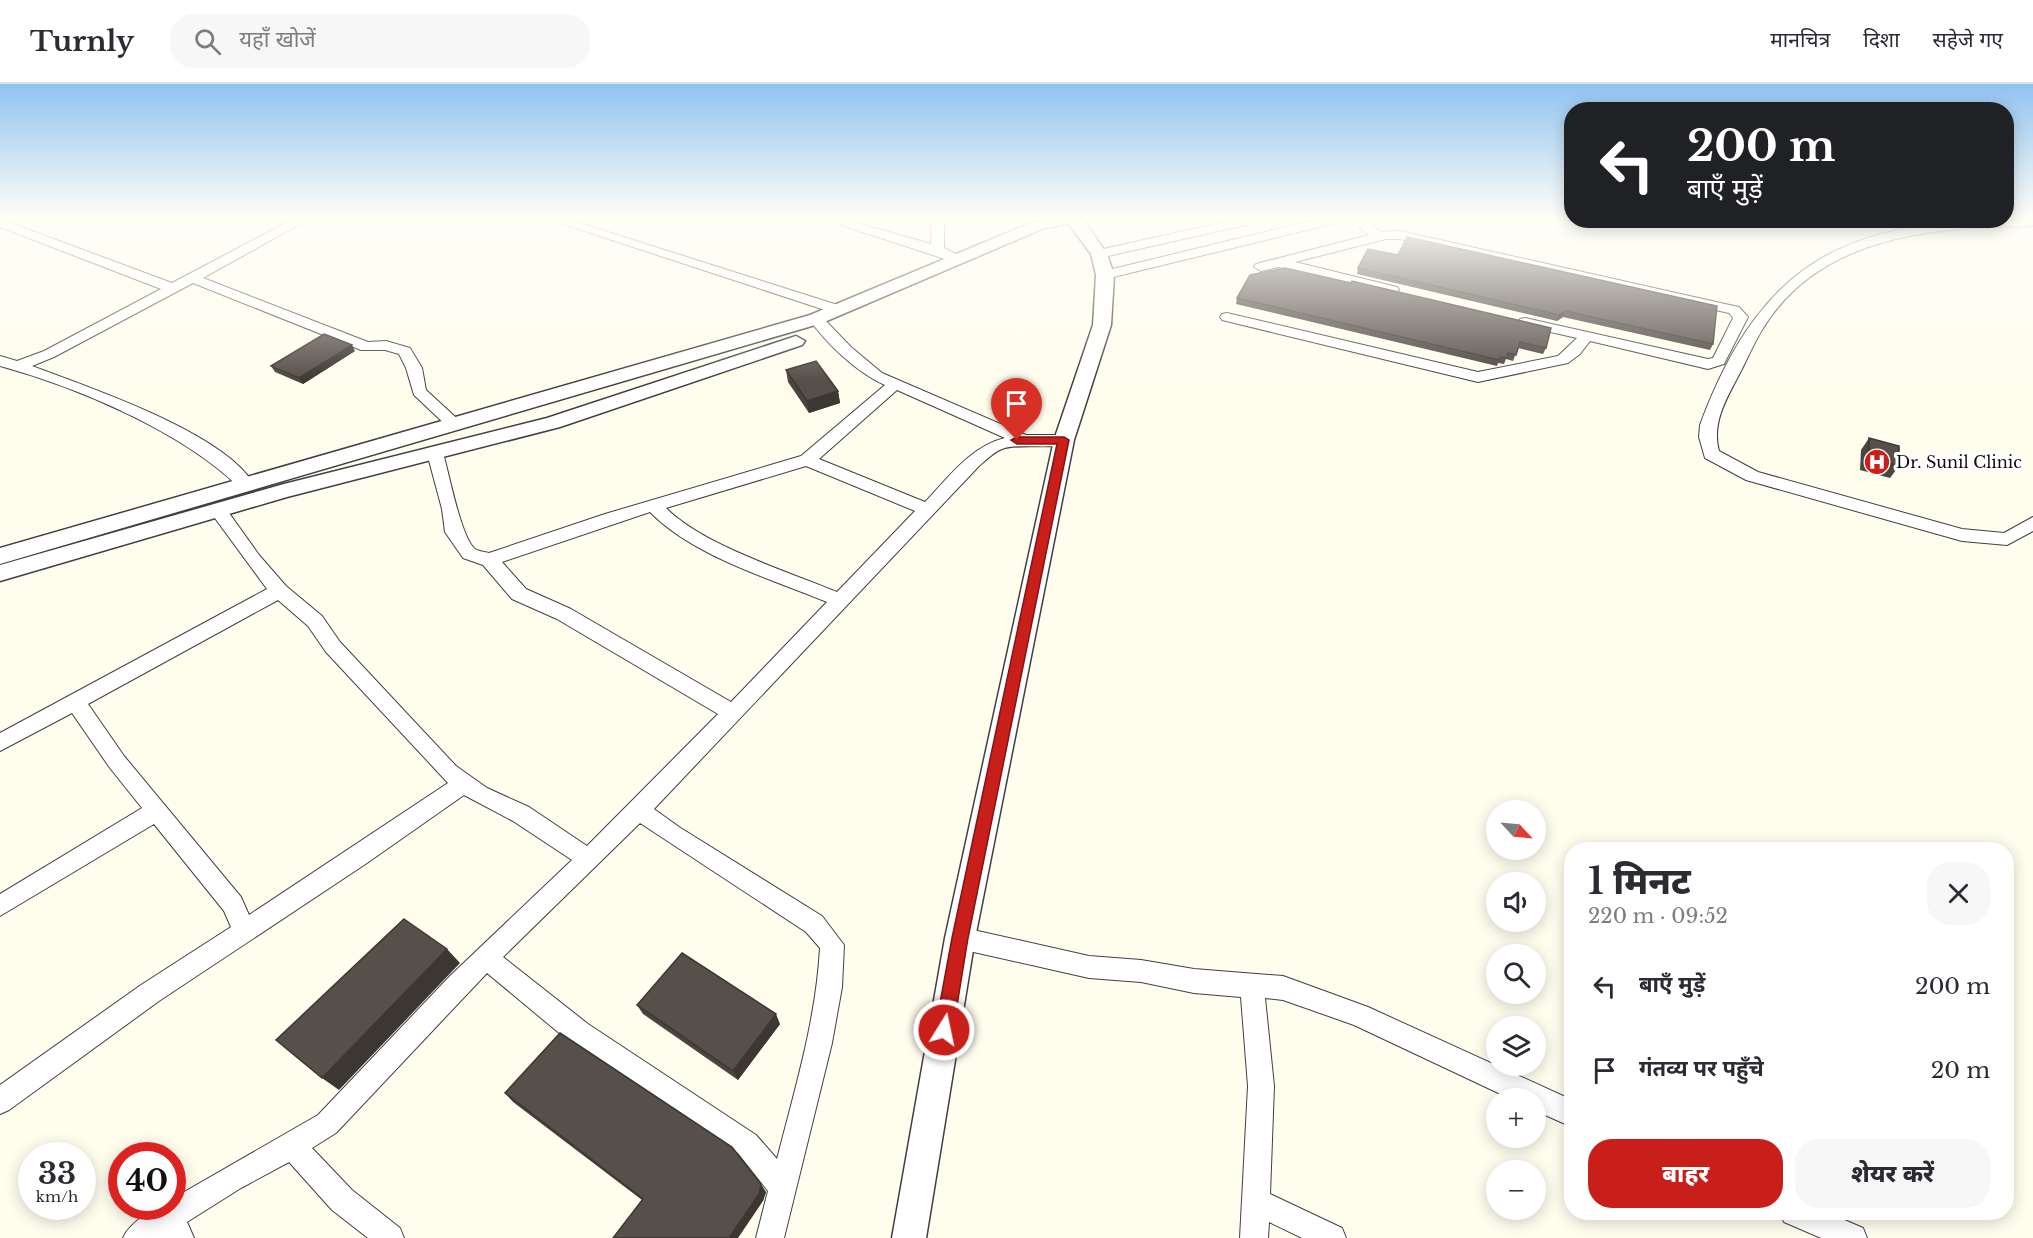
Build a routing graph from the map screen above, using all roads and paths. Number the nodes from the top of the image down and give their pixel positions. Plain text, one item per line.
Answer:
1 (133, 273) edge
2 (202, 273) edge
3 (723, 273) edge
4 (926, 273) edge
5 (960, 273) edge
6 (1091, 273) edge
7 (1320, 273) edge
8 (1571, 273) edge
9 (1806, 273) edge
10 (192, 278) junction
11 (172, 288) junction
12 (1402, 293) edge
13 (839, 310) junction
14 (1227, 317) dead end
15 (1512, 319) edge
16 (822, 324) junction
17 (1586, 336) junction
18 (0, 361) edge
19 (18, 366) junction
20 (895, 384) junction
21 (455, 423) junction
22 (1024, 440) junction
23 (1064, 440) junction
24 (435, 453) junction
25 (807, 460) junction
26 (245, 483) junction
27 (654, 506) junction
28 (218, 510) junction
29 (928, 510) junction
30 (2033, 523) edge
31 (0, 556) edge
32 (489, 560) junction
33 (0, 573) edge
34 (279, 591) junction
35 (839, 600) junction
36 (76, 703) junction
37 (732, 712) junction
38 (0, 742) edge
39 (464, 783) junction
40 (158, 810) junction
41 (639, 810) junction
42 (587, 858) junction
43 (0, 906) edge
44 (245, 932) junction
45 (960, 938) junction
46 (486, 958) junction
47 (1252, 986) junction
48 (0, 1101) edge
49 (1564, 1110) edge
50 (292, 1146) junction
51 (782, 1186) junction
52 (1257, 1202) junction
53 (1807, 1224) edge
54 (176, 1227) edge
55 (137, 1238) edge
56 (390, 1238) edge
57 (770, 1238) edge
58 (909, 1238) edge
59 (1254, 1238) edge
60 (1332, 1238) edge
61 (1853, 1238) edge

1 - 11 street
2 - 10 street
3 - 13 street
4 - 13 street
5 - 16 street
6 - 23 street
7 - 12 street
8 - 17 street
9 - 30 street
10 - 11 street
10 - 21 street
11 - 19 street
13 - 16 street
14 - 17 street
15 - 17 street
16 - 20 street
16 - 21 street
16 - 24 street
18 - 19 street
19 - 26 street
20 - 22 street
20 - 25 street
21 - 26 street
22 - 23 street
22 - 29 street
23 - 45 street
24 - 28 street
24 - 32 street
25 - 27 street
25 - 29 street
26 - 31 street
27 - 32 street
27 - 35 street
28 - 33 street
28 - 34 street
29 - 35 street
32 - 37 street
34 - 36 street
34 - 39 street
35 - 37 street
36 - 38 street
36 - 40 street
37 - 41 street
39 - 42 street
39 - 44 street
40 - 43 street
40 - 44 street
41 - 42 street
41 - 51 street
42 - 46 street
44 - 48 street
45 - 47 street
45 - 58 street
46 - 50 street
46 - 51 street
47 - 49 street
47 - 52 street
50 - 54 street
50 - 56 street
51 - 57 street
52 - 59 street
52 - 60 street
53 - 61 street
54 - 55 street

